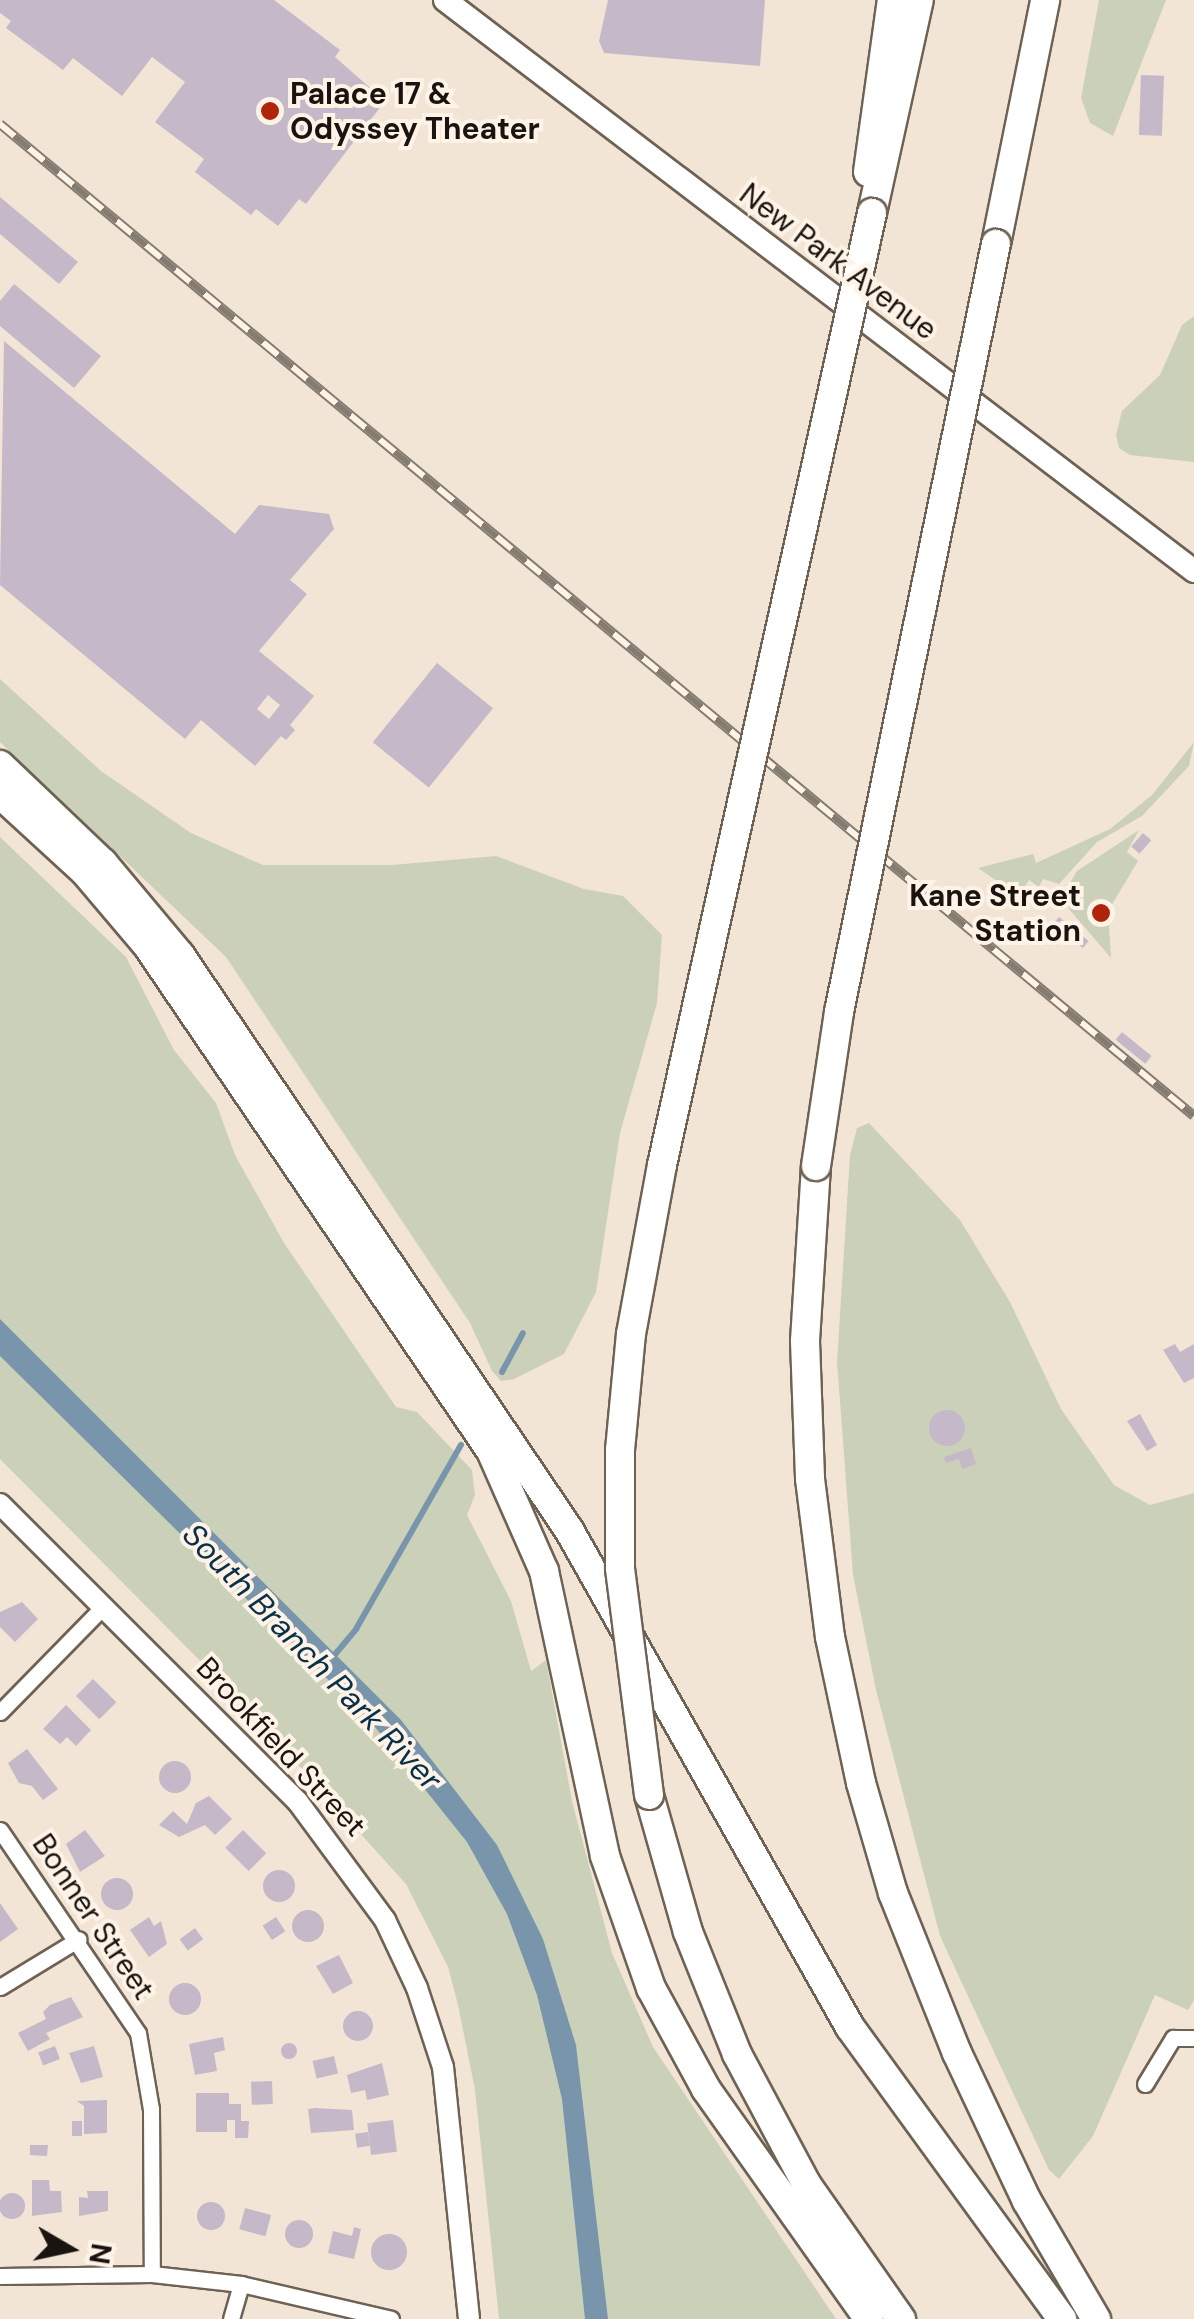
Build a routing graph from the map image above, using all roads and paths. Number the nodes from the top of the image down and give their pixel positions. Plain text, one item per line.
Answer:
1 (445, 0) edge
2 (892, 0) edge
3 (919, 0) edge
4 (1044, 0) edge
5 (876, 154) junction
6 (1194, 571) edge
7 (0, 765) edge
8 (0, 794) edge
9 (0, 1504) edge
10 (103, 1607) junction
11 (0, 1712) edge
12 (0, 1830) edge
13 (79, 1939) junction
14 (0, 1987) edge
15 (1186, 2037) edge
16 (1145, 2084) dead end
17 (152, 2274) junction
18 (0, 2276) edge
19 (241, 2284) junction
20 (1090, 2310) edge
21 (231, 2319) edge
22 (391, 2319) edge
23 (470, 2319) edge
24 (868, 2319) edge
25 (902, 2319) edge
26 (1062, 2319) edge

1 - 6 main road, New Park Avenue
2 - 5 highway
3 - 5 highway
4 - 20 highway, bridge
5 - 25 highway, bridge
7 - 26 highway
8 - 24 highway
9 - 10 street, Brookfield Street
10 - 11 street
10 - 23 street, Brookfield Street
12 - 13 street, Bonner Street
13 - 14 street
13 - 17 street, Bonner Street
15 - 16 street
17 - 18 street
17 - 19 street
19 - 21 street
19 - 22 street

